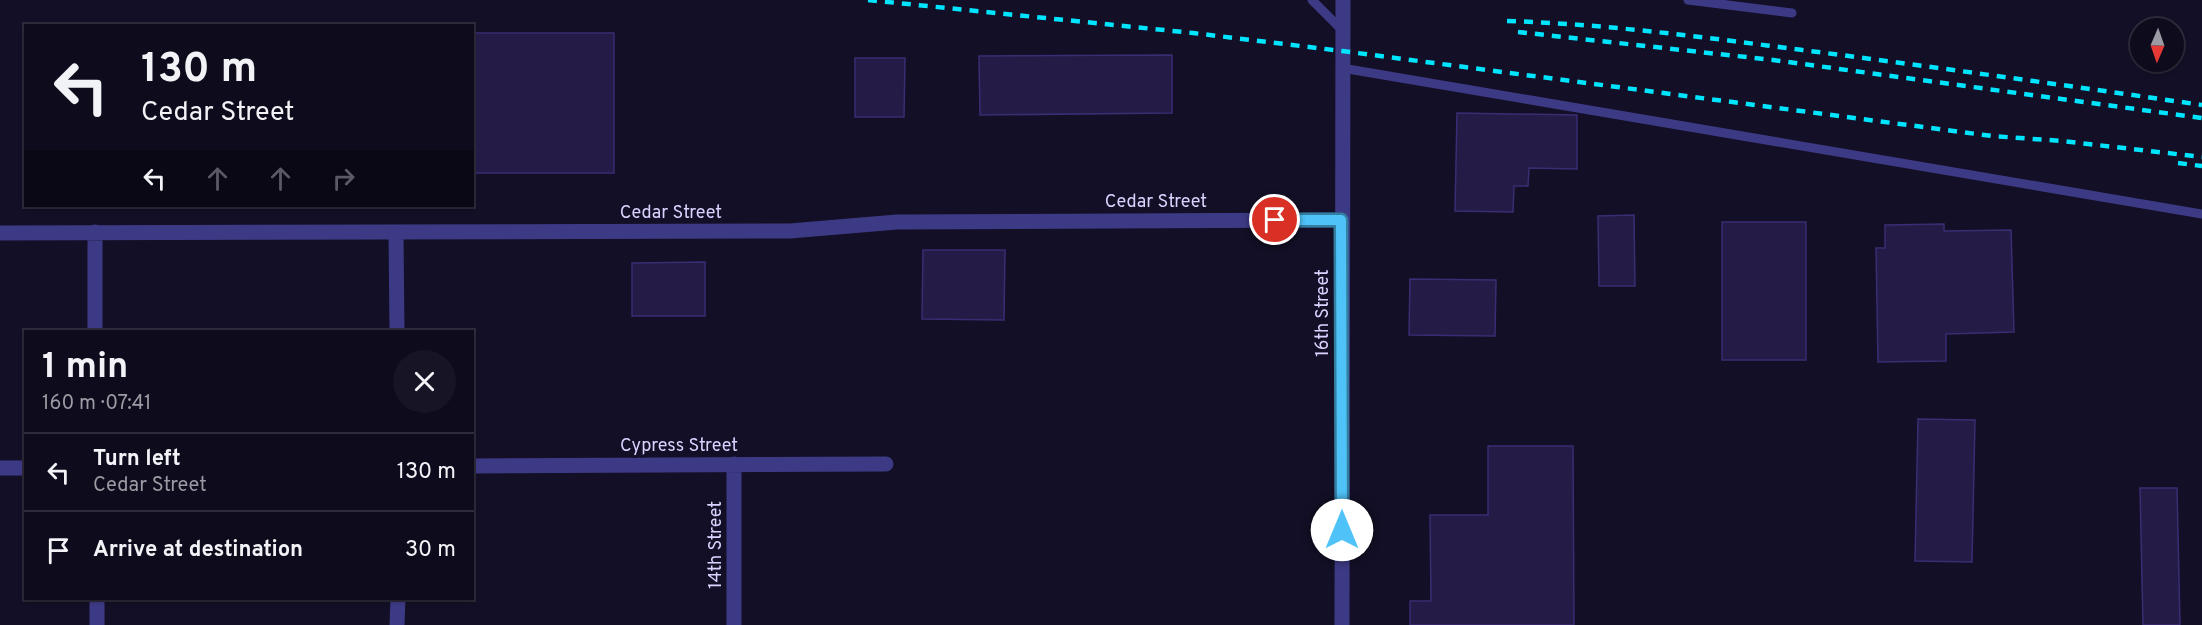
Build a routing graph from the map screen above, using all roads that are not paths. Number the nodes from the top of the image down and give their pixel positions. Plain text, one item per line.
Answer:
1 (1312, 0) edge
2 (1343, 0) edge
3 (1688, 0) edge
4 (1792, 13) dead end
5 (1342, 30) junction
6 (1342, 68) junction
7 (2202, 214) edge
8 (1341, 220) junction
9 (95, 232) junction
10 (0, 233) edge
11 (396, 233) junction
12 (95, 330) edge
13 (397, 330) edge
14 (734, 464) junction
15 (886, 464) dead end
16 (474, 466) edge
17 (0, 468) edge
18 (24, 468) edge
19 (97, 600) edge
20 (398, 600) edge
21 (97, 625) edge
22 (397, 625) edge
23 (734, 625) edge
24 (1342, 625) edge

1 - 5 lane
2 - 5 street, 16th Street
3 - 4 lane
5 - 6 street, 16th Street
6 - 7 lane
6 - 8 street, 16th Street
8 - 11 street, Cedar Street
8 - 24 street, 16th Street
9 - 10 street, Cedar Street
9 - 11 street, Cedar Street
9 - 12 street
11 - 13 street
14 - 15 street, Cypress Street
14 - 16 street, Cypress Street
14 - 23 street, 14th Street
17 - 18 street
19 - 21 street
20 - 22 street

